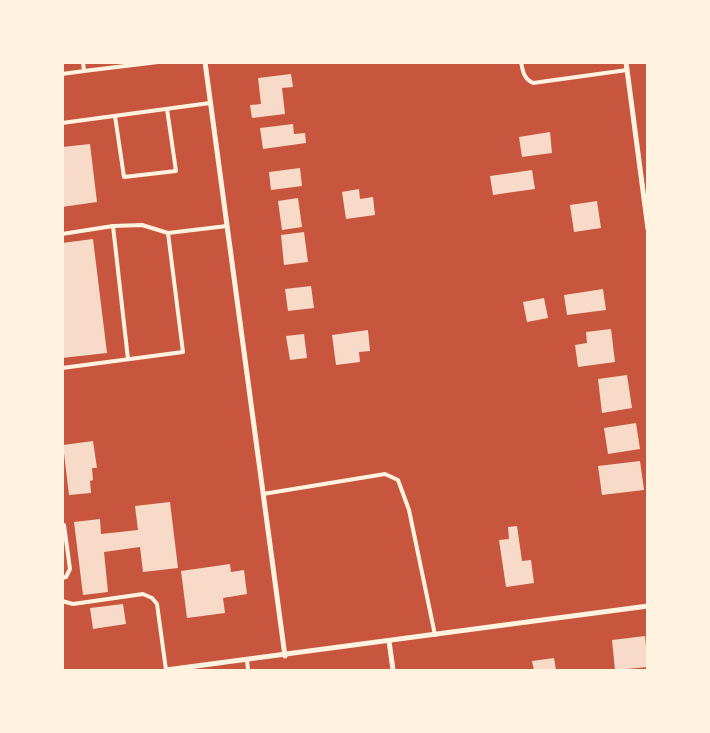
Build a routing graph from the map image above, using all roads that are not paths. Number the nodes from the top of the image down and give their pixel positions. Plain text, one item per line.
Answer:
1 (83, 62) edge
2 (158, 62) edge
3 (204, 62) edge
4 (521, 62) edge
5 (626, 62) edge
6 (627, 70) junction
7 (84, 71) junction
8 (62, 74) edge
9 (210, 103) junction
10 (167, 109) junction
11 (115, 116) junction
12 (62, 123) edge
13 (113, 226) junction
14 (227, 226) junction
15 (648, 230) edge
16 (168, 233) junction
17 (62, 234) edge
18 (128, 359) junction
19 (62, 368) edge
20 (263, 494) junction
21 (64, 525) dead end
22 (62, 578) edge
23 (62, 601) edge
24 (648, 606) edge
25 (435, 635) junction
26 (389, 641) junction
27 (285, 656) junction
28 (247, 660) junction
29 (166, 670) edge
30 (248, 670) edge
31 (393, 670) edge

1 - 7 lane
2 - 7 lane
3 - 9 street
4 - 6 lane
5 - 6 street
6 - 15 street
7 - 8 lane
9 - 10 lane
9 - 14 street
10 - 11 lane
10 - 11 lane
11 - 12 lane
13 - 16 lane
13 - 17 lane
13 - 18 lane
14 - 16 lane
14 - 20 street
16 - 18 lane
18 - 19 lane
20 - 25 lane
20 - 27 street
21 - 22 lane
23 - 29 lane
24 - 25 street
25 - 26 street
26 - 27 street
26 - 31 street
27 - 28 street
28 - 29 street
28 - 30 lane

